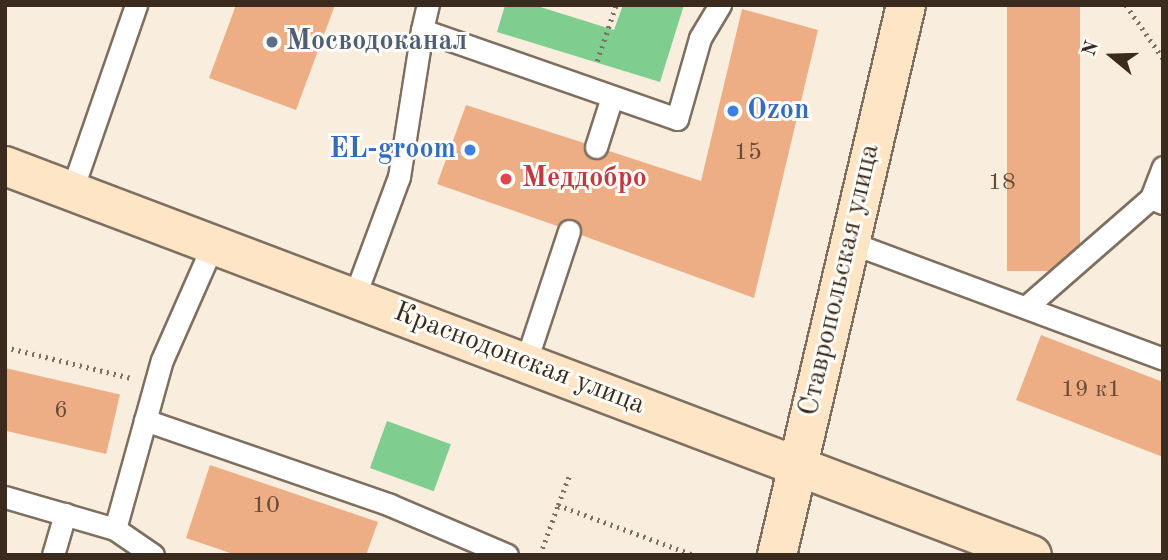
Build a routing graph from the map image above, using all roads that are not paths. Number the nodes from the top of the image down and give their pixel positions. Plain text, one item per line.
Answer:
1 (136, 5) edge
2 (428, 5) edge
3 (720, 5) edge
4 (906, 5) edge
5 (422, 30) junction
6 (612, 97) junction
7 (596, 147) dead end
8 (5, 166) edge
9 (1163, 167) edge
10 (72, 190) junction
11 (1157, 200) edge
12 (569, 230) dead end
13 (214, 242) junction
14 (849, 242) junction
15 (355, 295) junction
16 (1026, 307) junction
17 (1163, 359) edge
18 (526, 361) junction
19 (145, 419) junction
20 (795, 465) junction
21 (5, 497) edge
22 (65, 514) junction
23 (116, 529) junction
24 (53, 555) edge
25 (153, 555) edge
26 (506, 555) edge
27 (777, 555) edge
28 (1032, 555) edge

1 - 10 lane
2 - 5 lane
3 - 6 lane
4 - 14 main road, Ставропольская улица
5 - 6 lane
5 - 15 lane
6 - 7 lane
8 - 10 main road, Краснодонская улица
9 - 11 lane
10 - 13 main road, Краснодонская улица
11 - 16 lane
12 - 18 lane
13 - 15 main road, Краснодонская улица
13 - 19 lane
14 - 16 lane
14 - 20 main road, Ставропольская улица
15 - 18 main road, Краснодонская улица
16 - 17 lane
18 - 20 main road, Краснодонская улица
19 - 23 lane
19 - 26 lane
20 - 27 main road, Ставропольская улица
20 - 28 main road, Краснодонская улица
21 - 22 lane
22 - 23 lane
22 - 24 lane
23 - 25 lane

